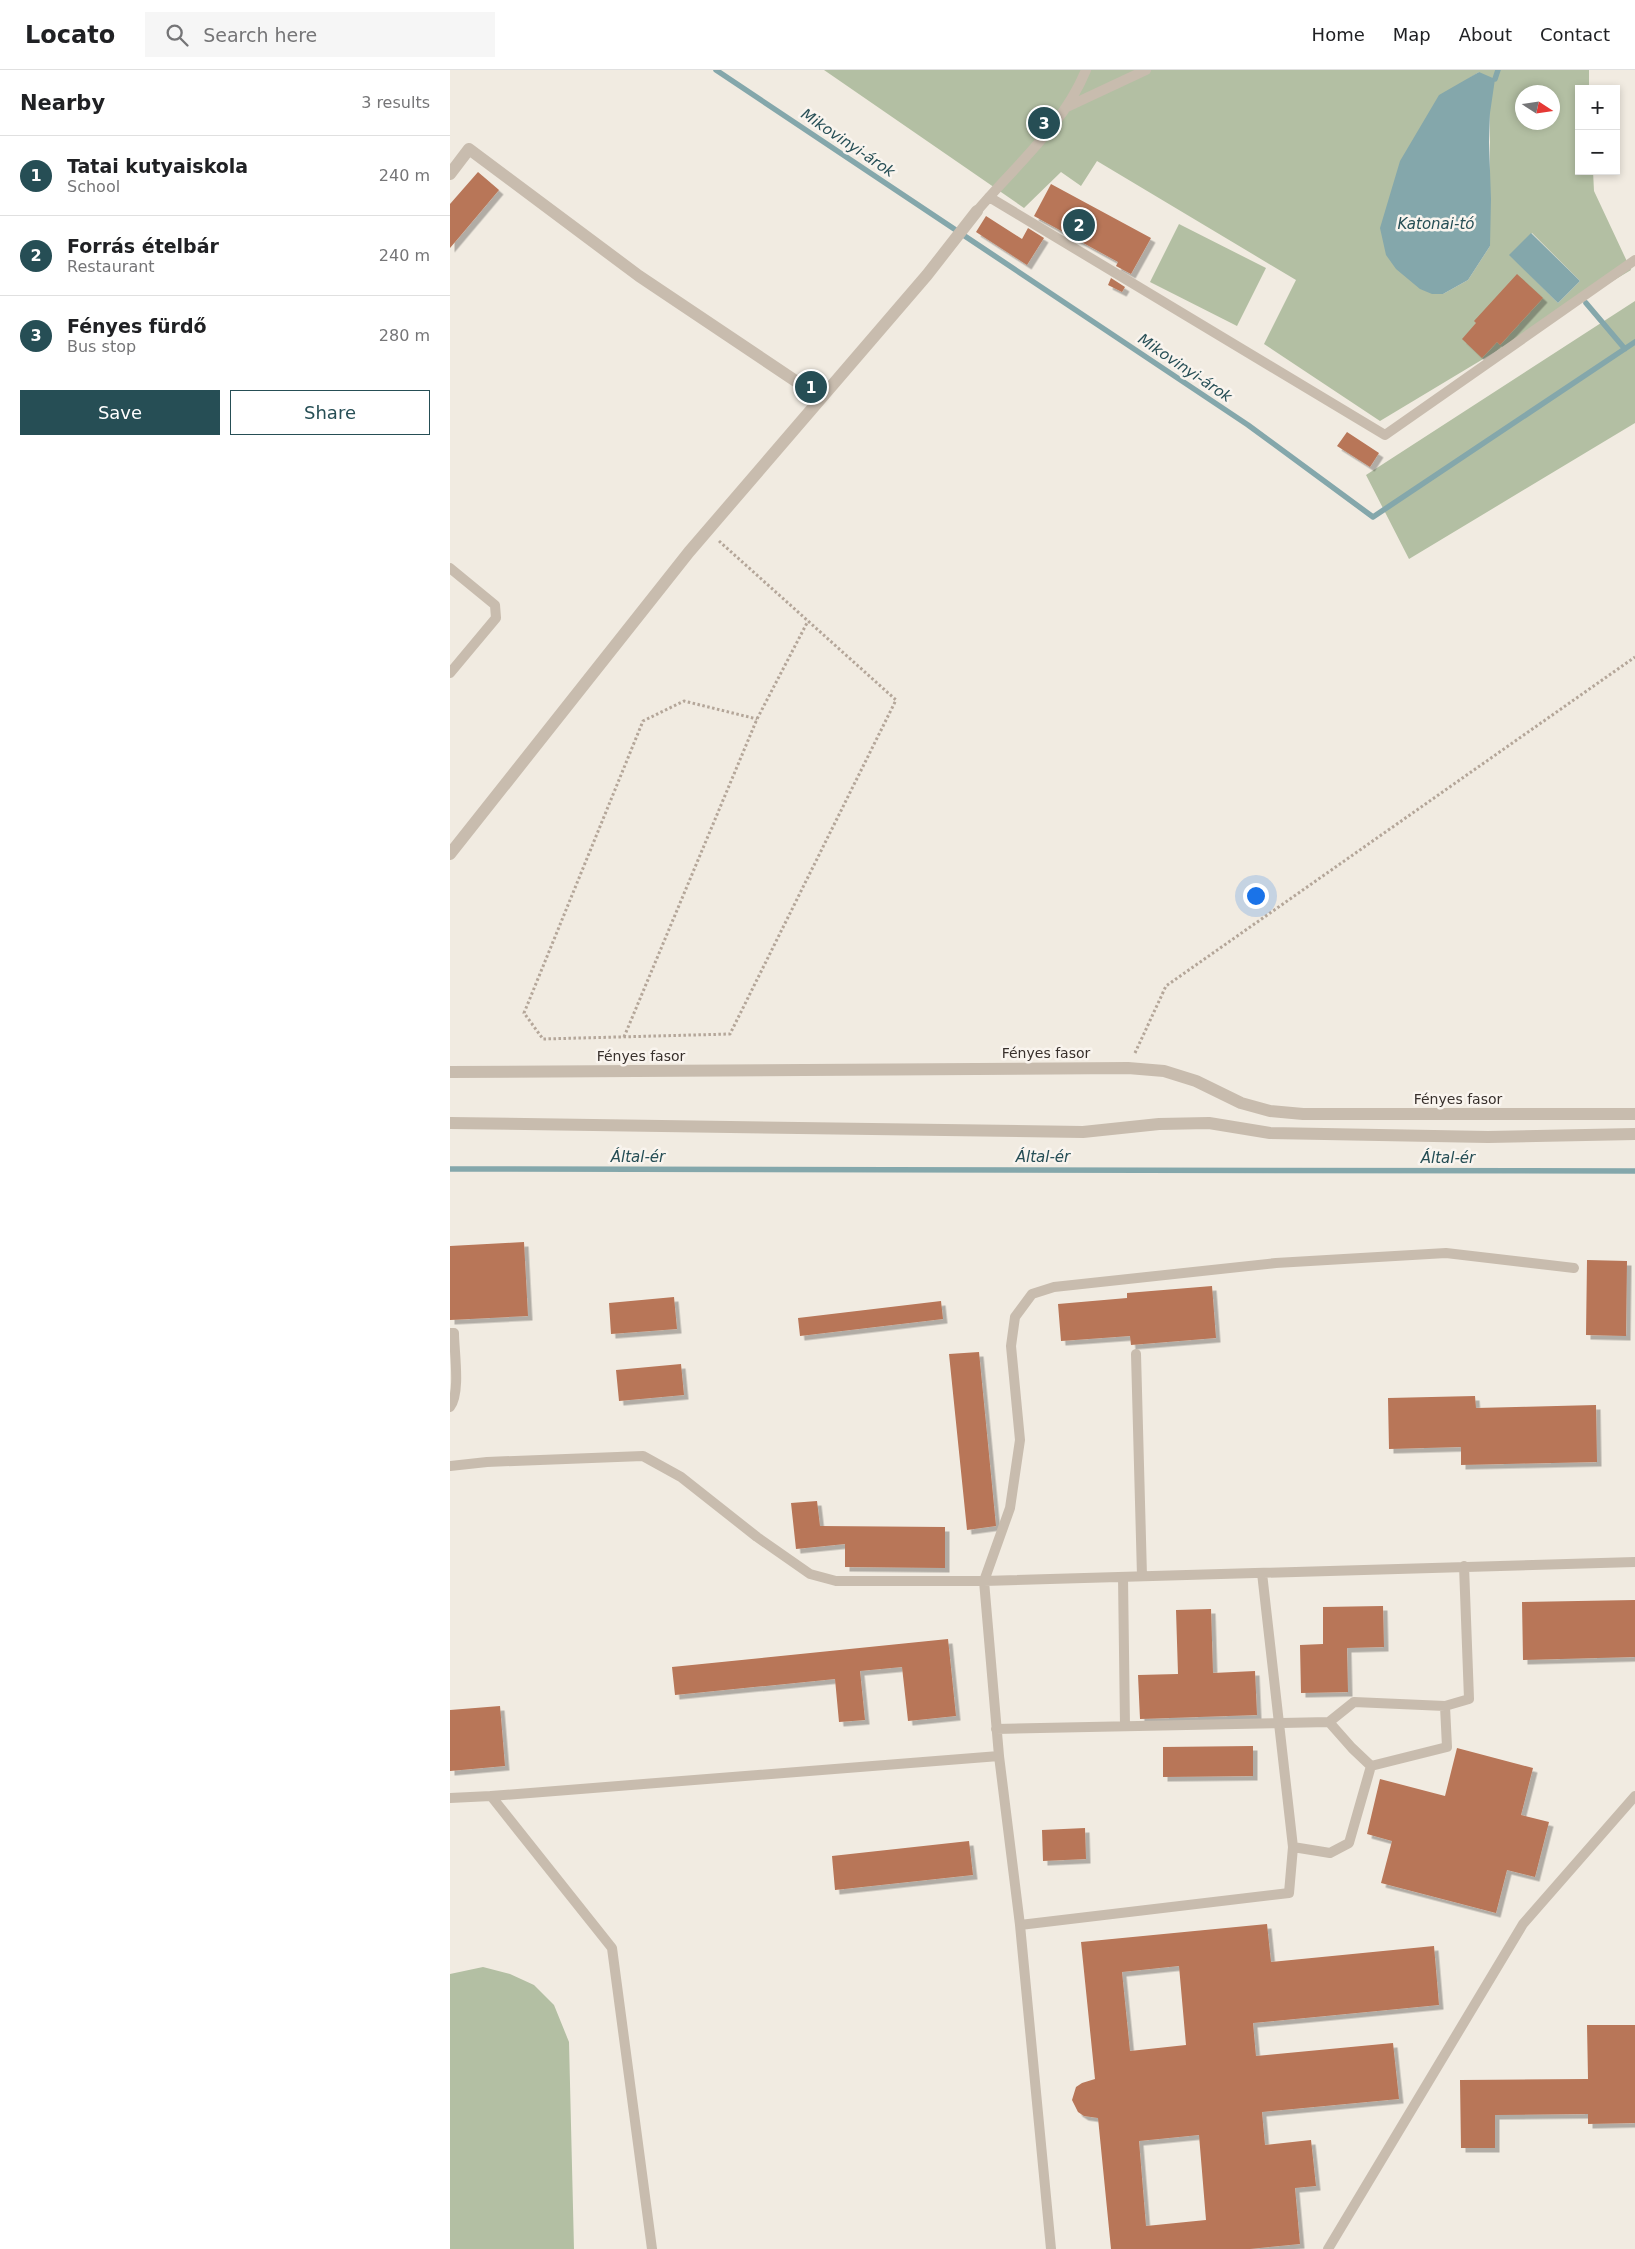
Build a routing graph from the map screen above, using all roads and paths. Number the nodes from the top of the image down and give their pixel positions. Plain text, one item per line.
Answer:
1 (1086, 70) edge
2 (1146, 70) edge
3 (1067, 107) junction
4 (450, 174) edge
5 (989, 197) junction
6 (977, 212) joint
7 (1635, 260) edge
8 (821, 398) junction
9 (707, 531) junction
10 (450, 568) edge
11 (808, 621) junction
12 (1635, 657) edge
13 (450, 674) edge
14 (757, 719) junction
15 (450, 854) edge
16 (624, 1037) junction
17 (1128, 1068) junction
18 (450, 1072) edge
19 (1635, 1114) edge
20 (450, 1123) edge
21 (1635, 1134) edge
22 (1574, 1268) dead end
23 (450, 1333) edge
24 (1136, 1354) dead end
25 (450, 1407) edge
26 (450, 1466) edge
27 (1635, 1562) edge
28 (1464, 1566) junction
29 (1262, 1572) junction
30 (1142, 1576) junction
31 (1124, 1577) junction
32 (984, 1582) junction
33 (1445, 1706) junction
34 (1329, 1722) junction
35 (1279, 1723) junction
36 (1125, 1726) junction
37 (996, 1729) junction
38 (999, 1756) junction
39 (1371, 1766) junction
40 (491, 1796) junction
41 (1635, 1796) edge
42 (450, 1798) edge
43 (1293, 1847) junction
44 (1020, 1925) junction
45 (652, 2249) edge
46 (1051, 2249) edge
47 (1328, 2249) edge

1 - 3 lane
2 - 3 lane
3 - 5 lane
4 - 8 street
5 - 6 lane
5 - 7 lane
6 - 8 street
8 - 9 street
9 - 11 path
9 - 15 street
10 - 13 lane
11 - 14 path
11 - 16 path
12 - 17 path
14 - 16 path
14 - 16 path
17 - 18 street, Fényes fasor
17 - 19 street, Fényes fasor
20 - 21 street
22 - 32 lane
23 - 25 lane
24 - 30 lane
26 - 32 lane
27 - 28 lane
28 - 29 lane
28 - 33 lane
29 - 30 lane
29 - 35 lane
30 - 31 lane
31 - 32 lane
31 - 36 lane
32 - 37 lane
33 - 34 lane
33 - 39 lane
34 - 35 lane
34 - 39 lane
35 - 36 lane
35 - 43 lane
36 - 37 lane
37 - 38 lane
38 - 40 lane
38 - 44 lane
39 - 43 lane
40 - 42 lane
40 - 45 lane
41 - 47 lane
43 - 44 lane
44 - 46 lane

